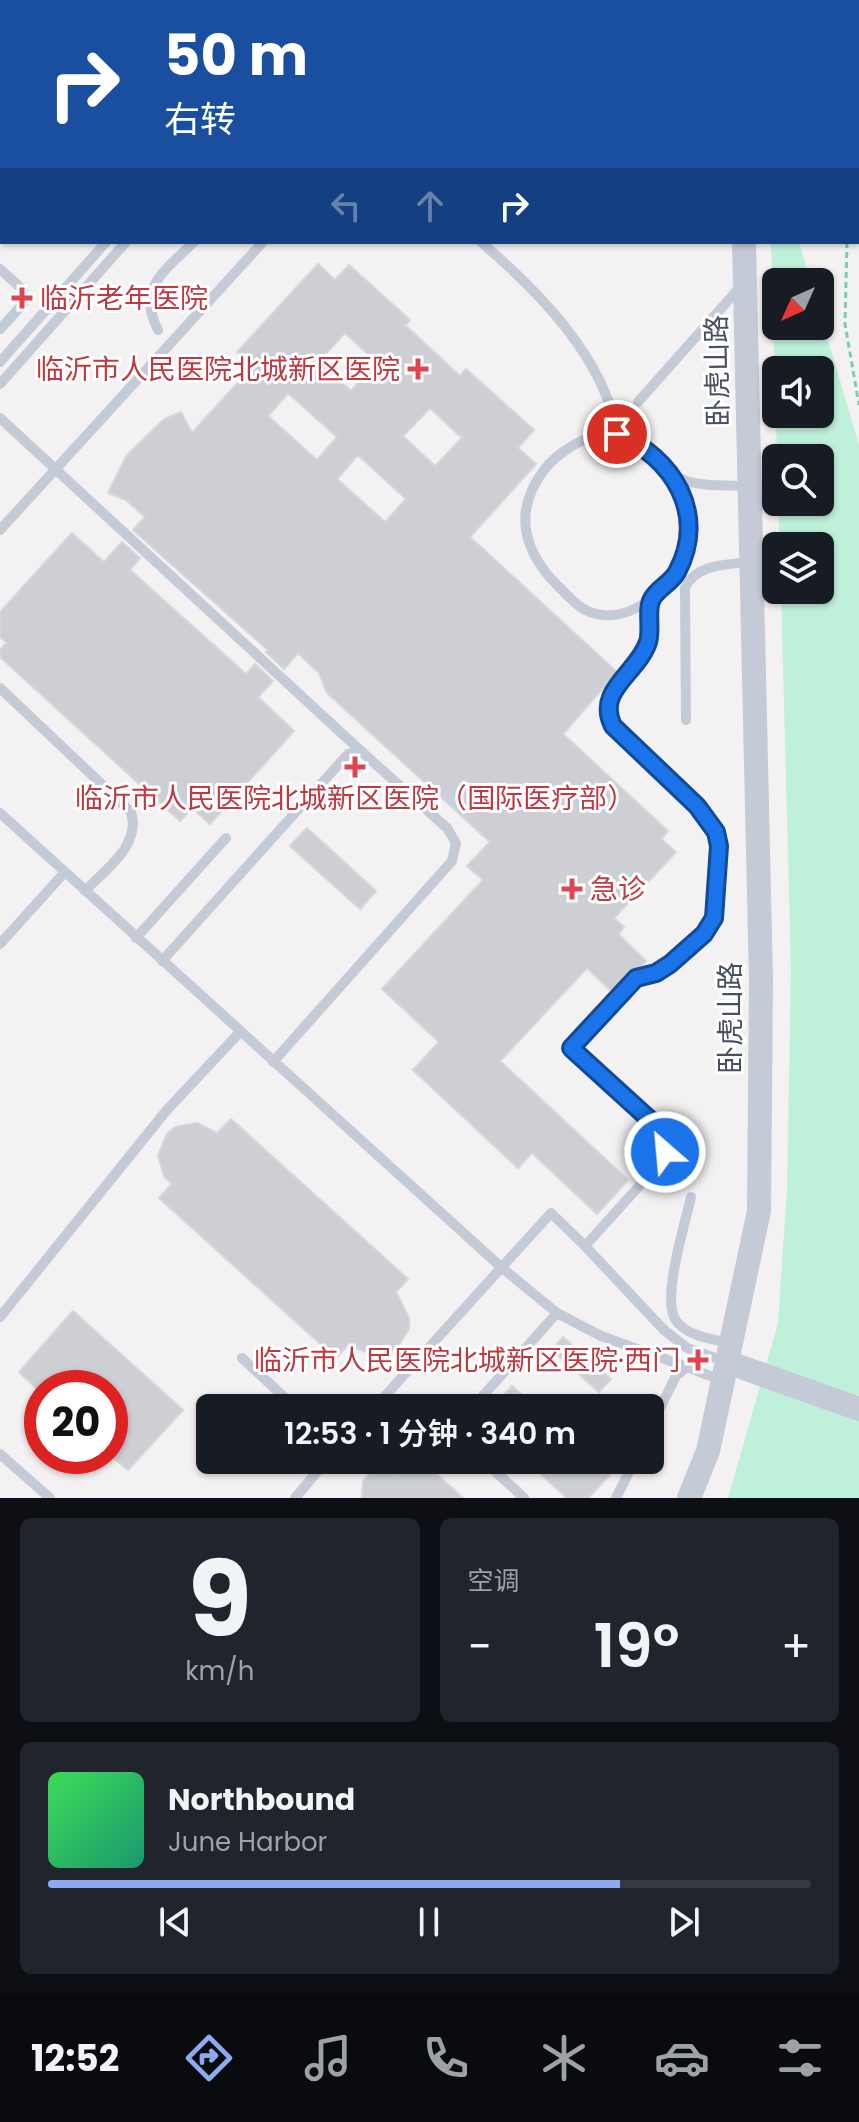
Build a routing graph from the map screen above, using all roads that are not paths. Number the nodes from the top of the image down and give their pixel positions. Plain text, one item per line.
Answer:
1 (104, 244) edge
2 (124, 244) edge
3 (192, 244) edge
4 (258, 244) edge
5 (483, 244) edge
6 (744, 244) edge
7 (0, 269) edge
8 (745, 281) junction
9 (0, 329) edge
10 (158, 330) dead end
11 (0, 362) edge
12 (0, 384) edge
13 (638, 402) dead end
14 (0, 418) edge
15 (617, 434) junction
16 (55, 468) junction
17 (670, 472) junction
18 (750, 486) junction
19 (0, 530) edge
20 (751, 562) junction
21 (651, 600) junction
22 (0, 689) edge
23 (686, 720) dead end
24 (362, 752) junction
25 (0, 813) edge
26 (226, 838) dead end
27 (65, 872) junction
28 (85, 891) junction
29 (136, 938) junction
30 (0, 944) edge
31 (162, 961) junction
32 (240, 1032) junction
33 (273, 1062) junction
34 (691, 1197) dead end
35 (585, 1246) junction
36 (501, 1267) junction
37 (557, 1313) junction
38 (0, 1317) edge
39 (242, 1358) dead end
40 (727, 1362) junction
41 (687, 1367) junction
42 (281, 1394) edge
43 (387, 1394) edge
44 (485, 1394) edge
45 (664, 1400) edge
46 (859, 1409) edge
47 (0, 1454) edge
48 (315, 1474) edge
49 (498, 1474) edge
50 (628, 1474) edge
51 (50, 1498) edge
52 (295, 1498) edge
53 (524, 1498) edge
54 (616, 1498) edge
55 (689, 1498) edge

1 - 11 lane
2 - 12 lane
3 - 10 lane
4 - 16 lane
5 - 15 lane
6 - 8 street, 卧虎山路
7 - 9 lane
8 - 13 lane
8 - 18 street, 卧虎山路
14 - 16 lane
15 - 17 lane
15 - 21 lane
16 - 19 lane
16 - 24 lane
17 - 18 lane
17 - 21 lane
18 - 20 street, 卧虎山路
20 - 23 lane
20 - 40 street, 卧虎山路
21 - 35 lane
22 - 28 lane
24 - 31 lane
24 - 33 lane
25 - 27 lane
26 - 29 lane
27 - 28 lane
27 - 30 lane
28 - 29 lane
29 - 31 lane
31 - 32 lane
32 - 33 lane
32 - 38 lane
33 - 36 lane
34 - 40 lane
35 - 36 lane
35 - 40 lane
36 - 37 lane
36 - 43 lane
37 - 41 lane
37 - 44 lane
39 - 42 lane
40 - 41 lane
40 - 46 street
40 - 55 street, 卧虎山路
41 - 45 lane
47 - 51 lane
48 - 52 lane
49 - 53 lane
50 - 54 lane

